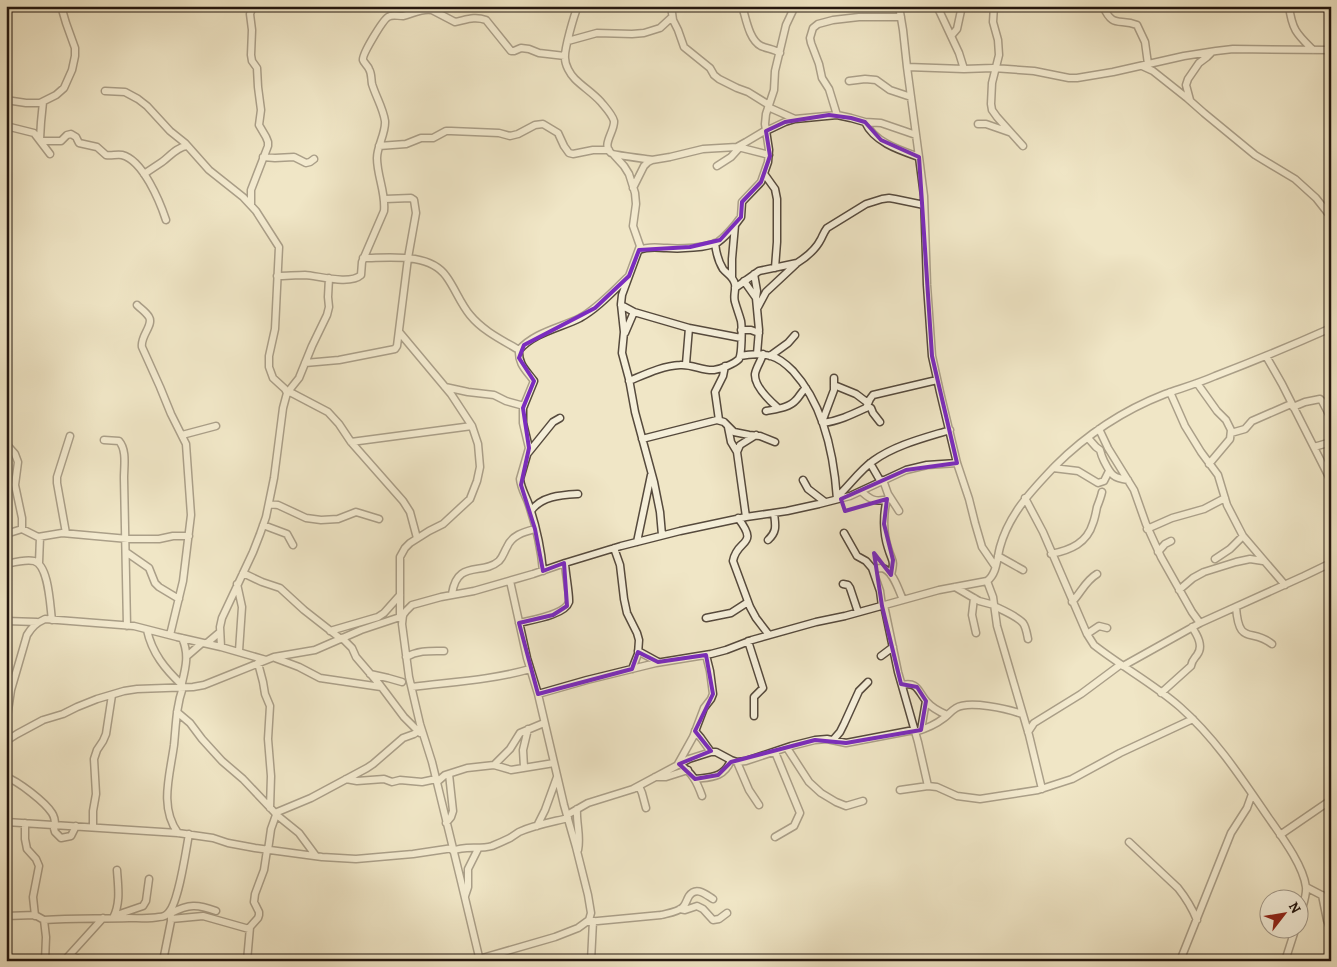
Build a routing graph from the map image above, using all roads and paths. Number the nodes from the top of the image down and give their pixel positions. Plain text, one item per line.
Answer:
1 (61, 6) edge
2 (253, 6) edge
3 (578, 6) edge
4 (671, 6) edge
5 (742, 6) edge
6 (795, 6) edge
7 (899, 6) edge
8 (937, 6) edge
9 (962, 6) edge
10 (994, 6) edge
11 (1103, 6) edge
12 (1289, 6) edge
13 (672, 17) junction
14 (901, 17) junction
15 (951, 36) junction
16 (568, 41) junction
17 (1313, 50) junction
18 (1331, 50) edge
19 (1212, 52) junction
20 (780, 53) junction
21 (565, 56) junction
22 (1145, 65) junction
23 (907, 67) junction
24 (995, 68) junction
25 (964, 69) junction
26 (849, 81) dead end
27 (105, 92) dead end
28 (911, 97) junction
29 (6, 100) edge
30 (1190, 100) junction
31 (43, 102) junction
32 (768, 106) junction
33 (837, 115) junction
34 (795, 119) junction
35 (40, 122) junction
36 (865, 122) junction
37 (6, 124) edge
38 (978, 124) dead end
39 (30, 131) junction
40 (766, 131) junction
41 (1010, 133) junction
42 (916, 135) junction
43 (41, 140) junction
44 (187, 146) junction
45 (379, 146) junction
46 (1024, 146) dead end
47 (738, 147) junction
48 (611, 153) junction
49 (50, 154) dead end
50 (770, 155) junction
51 (263, 157) junction
52 (920, 157) junction
53 (314, 159) dead end
54 (652, 160) junction
55 (718, 166) dead end
56 (144, 174) junction
57 (764, 175) junction
58 (633, 188) junction
59 (384, 199) junction
60 (251, 205) junction
61 (924, 205) junction
62 (1331, 217) edge
63 (166, 220) dead end
64 (735, 225) junction
65 (715, 243) junction
66 (639, 250) junction
67 (363, 258) junction
68 (408, 258) junction
69 (797, 263) junction
70 (775, 268) junction
71 (754, 274) junction
72 (277, 276) junction
73 (629, 276) junction
74 (329, 278) junction
75 (732, 278) junction
76 (744, 281) junction
77 (735, 288) junction
78 (756, 298) junction
79 (137, 305) dead end
80 (621, 305) junction
81 (758, 307) junction
82 (634, 312) junction
83 (689, 328) junction
84 (1331, 328) edge
85 (741, 330) junction
86 (759, 333) junction
87 (400, 334) junction
88 (623, 336) junction
89 (795, 336) dead end
90 (741, 338) junction
91 (519, 350) junction
92 (763, 355) junction
93 (740, 356) junction
94 (1266, 356) junction
95 (305, 363) junction
96 (686, 364) junction
97 (725, 366) junction
98 (937, 380) junction
99 (629, 381) junction
100 (279, 383) junction
101 (295, 383) junction
102 (1197, 383) junction
103 (444, 387) junction
104 (806, 388) junction
105 (288, 392) junction
106 (1170, 392) junction
107 (867, 405) junction
108 (1292, 405) junction
109 (524, 406) junction
110 (778, 408) junction
111 (766, 411) dead end
112 (560, 418) dead end
113 (1331, 418) edge
114 (718, 420) junction
115 (880, 422) dead end
116 (822, 423) junction
117 (216, 426) dead end
118 (472, 426) junction
119 (728, 427) junction
120 (1100, 429) junction
121 (950, 430) junction
122 (1231, 433) junction
123 (182, 435) junction
124 (70, 436) dead end
125 (756, 436) junction
126 (1088, 438) junction
127 (642, 439) junction
128 (104, 440) dead end
129 (351, 442) junction
130 (775, 442) dead end
131 (1331, 442) edge
132 (8, 446) dead end
133 (1314, 447) junction
134 (737, 452) junction
135 (528, 454) junction
136 (870, 463) junction
137 (957, 463) junction
138 (1210, 464) junction
139 (1053, 468) junction
140 (1109, 471) junction
141 (651, 474) junction
142 (803, 480) dead end
143 (1128, 480) junction
144 (882, 481) junction
145 (1331, 481) edge
146 (862, 492) junction
147 (1102, 492) dead end
148 (578, 494) dead end
149 (837, 498) junction
150 (1025, 498) junction
151 (1225, 498) junction
152 (889, 499) junction
153 (825, 502) junction
154 (269, 504) junction
155 (531, 511) junction
156 (899, 511) dead end
157 (774, 513) junction
158 (746, 517) junction
159 (738, 518) junction
160 (379, 519) dead end
161 (263, 525) junction
162 (22, 529) junction
163 (536, 529) junction
164 (1147, 529) junction
165 (66, 533) junction
166 (844, 533) dead end
167 (6, 534) edge
168 (662, 535) junction
169 (189, 536) junction
170 (1243, 536) junction
171 (40, 537) junction
172 (125, 538) junction
173 (418, 538) junction
174 (768, 540) dead end
175 (1171, 541) dead end
176 (636, 542) junction
177 (293, 545) dead end
178 (614, 548) junction
179 (126, 552) junction
180 (1158, 552) junction
181 (1051, 554) junction
182 (998, 556) junction
183 (1216, 559) dead end
184 (1263, 561) junction
185 (39, 563) junction
186 (565, 563) junction
187 (1331, 563) edge
188 (6, 564) edge
189 (995, 566) junction
190 (543, 570) junction
191 (873, 570) junction
192 (1023, 570) dead end
193 (243, 573) junction
194 (1096, 574) dead end
195 (891, 575) junction
196 (510, 581) junction
197 (986, 581) junction
198 (237, 584) junction
199 (843, 584) dead end
200 (1285, 585) junction
201 (956, 587) junction
202 (1179, 590) junction
203 (452, 594) junction
204 (400, 595) junction
205 (974, 598) junction
206 (179, 600) junction
207 (903, 600) junction
208 (748, 602) junction
209 (1072, 602) junction
210 (994, 605) junction
211 (883, 606) junction
212 (1236, 607) junction
213 (858, 612) junction
214 (402, 617) junction
215 (706, 618) dead end
216 (52, 620) junction
217 (6, 621) edge
218 (25, 621) junction
219 (37, 622) junction
220 (520, 623) junction
221 (1200, 623) junction
222 (127, 626) junction
223 (1192, 627) junction
224 (1106, 628) dead end
225 (30, 630) junction
226 (147, 630) junction
227 (330, 631) junction
228 (220, 632) junction
229 (976, 633) dead end
230 (1086, 634) junction
231 (170, 635) junction
232 (769, 635) junction
233 (341, 638) junction
234 (186, 639) junction
235 (1028, 639) dead end
236 (748, 641) junction
237 (204, 643) junction
238 (1272, 644) dead end
239 (222, 646) junction
240 (893, 647) junction
241 (239, 651) junction
242 (444, 651) dead end
243 (638, 651) junction
244 (187, 653) junction
245 (706, 654) junction
246 (881, 656) dead end
247 (274, 657) junction
248 (406, 657) junction
249 (266, 660) junction
250 (658, 662) junction
251 (258, 664) junction
252 (1122, 666) junction
253 (530, 669) junction
254 (632, 669) junction
255 (370, 674) junction
256 (402, 682) junction
257 (868, 682) dead end
258 (411, 685) junction
259 (902, 686) junction
260 (182, 687) junction
261 (382, 687) junction
262 (9, 688) edge
263 (1161, 693) junction
264 (538, 694) junction
265 (112, 695) junction
266 (926, 701) junction
267 (7, 710) edge
268 (176, 712) junction
269 (1022, 714) junction
270 (947, 715) junction
271 (754, 716) dead end
272 (1193, 719) junction
273 (544, 723) junction
274 (6, 724) edge
275 (528, 728) junction
276 (418, 731) junction
277 (695, 731) junction
278 (917, 731) junction
279 (1028, 732) junction
280 (424, 736) junction
281 (833, 740) junction
282 (6, 741) edge
283 (787, 748) junction
284 (711, 752) junction
285 (775, 752) junction
286 (734, 761) junction
287 (554, 763) junction
288 (679, 764) junction
289 (494, 765) junction
290 (524, 767) junction
291 (688, 770) junction
292 (448, 774) junction
293 (6, 777) edge
294 (557, 777) junction
295 (655, 777) junction
296 (346, 779) junction
297 (695, 780) junction
298 (436, 781) junction
299 (639, 786) junction
300 (928, 786) junction
301 (1042, 789) junction
302 (900, 790) dead end
303 (1252, 794) junction
304 (702, 796) dead end
305 (1331, 800) edge
306 (863, 801) dead end
307 (759, 805) dead end
308 (646, 808) dead end
309 (577, 809) junction
310 (274, 812) junction
311 (568, 817) junction
312 (6, 822) edge
313 (446, 823) junction
314 (25, 824) junction
315 (54, 825) junction
316 (76, 826) junction
317 (537, 826) junction
318 (93, 827) junction
319 (178, 833) junction
320 (189, 834) junction
321 (1280, 834) junction
322 (775, 837) dead end
323 (1129, 842) dead end
324 (464, 848) junction
325 (478, 848) junction
326 (268, 850) junction
327 (453, 850) junction
328 (578, 852) junction
329 (316, 856) junction
330 (456, 862) junction
331 (117, 870) dead end
332 (149, 879) dead end
333 (1306, 887) junction
334 (1306, 890) edge
335 (1322, 895) junction
336 (465, 896) junction
337 (713, 899) dead end
338 (1331, 900) edge
339 (680, 909) junction
340 (216, 911) dead end
341 (727, 913) dead end
342 (171, 914) junction
343 (6, 916) edge
344 (36, 916) junction
345 (114, 917) junction
346 (103, 918) junction
347 (44, 920) junction
348 (1197, 920) junction
349 (590, 922) junction
350 (249, 929) junction
351 (1331, 930) edge
352 (1292, 940) edge
353 (70, 954) junction
354 (480, 960) edge
355 (45, 961) edge
356 (64, 961) edge
357 (83, 961) edge
358 (163, 961) edge
359 (247, 961) edge
360 (591, 961) edge
361 (1180, 961) edge
362 (1285, 961) edge

1 - 31 street
2 - 51 street
3 - 16 street
4 - 13 street
5 - 20 street
6 - 20 street
7 - 14 street
8 - 15 street
9 - 15 street
10 - 24 street
11 - 22 street
12 - 17 street
13 - 16 street
13 - 32 street
14 - 23 street
14 - 33 street
15 - 25 street
16 - 21 street
17 - 18 street
17 - 19 street
19 - 22 street
19 - 30 street
20 - 32 street
21 - 45 street
21 - 48 street
22 - 24 street
22 - 30 street
23 - 25 street
23 - 28 street
24 - 25 street
24 - 41 street
26 - 28 street
27 - 44 street
28 - 42 street
29 - 31 street
30 - 62 street
31 - 35 street
32 - 34 street
32 - 40 street
33 - 34 street
33 - 36 street
34 - 40 street
35 - 39 street
35 - 43 street
36 - 42 street
36 - 52 street
37 - 39 street
38 - 41 street
39 - 43 street
40 - 47 street
40 - 50 street
41 - 46 street
42 - 52 street
43 - 49 street
43 - 56 street
44 - 56 street
44 - 60 street
45 - 48 street
45 - 59 street
47 - 50 street
47 - 54 street
47 - 55 street
48 - 54 street
48 - 58 street
50 - 57 street
51 - 53 street
51 - 60 street
52 - 61 street
54 - 58 street
56 - 63 street
57 - 64 street
57 - 70 street
58 - 66 street
59 - 67 street
59 - 68 street
60 - 72 street
61 - 69 street
61 - 98 street
64 - 65 street
64 - 75 street
65 - 66 street
65 - 75 street
66 - 73 street
67 - 68 street
67 - 74 street
68 - 87 street
68 - 91 street
69 - 70 street
69 - 81 street
70 - 71 street
71 - 76 street
71 - 78 street
72 - 74 street
72 - 100 street
73 - 80 street
73 - 91 street
74 - 95 street
75 - 77 street
76 - 77 street
76 - 78 street
77 - 85 street
78 - 81 street
79 - 123 street
80 - 82 street
80 - 88 street
81 - 86 street
82 - 83 street
82 - 88 street
83 - 90 street
83 - 96 street
84 - 94 street
85 - 86 street
85 - 90 street
86 - 92 street
87 - 95 street
87 - 103 street
88 - 99 street
89 - 92 street
90 - 93 street
91 - 109 street
92 - 93 street
92 - 104 street
92 - 110 street
93 - 97 street
94 - 102 street
94 - 108 street
95 - 101 street
96 - 97 street
96 - 99 street
97 - 114 street
98 - 107 street
98 - 121 street
99 - 127 street
100 - 101 street
100 - 105 street
101 - 105 street
102 - 106 street
102 - 122 street
103 - 109 street
103 - 118 street
104 - 110 street
104 - 116 street
105 - 129 street
105 - 154 street
106 - 120 street
106 - 138 street
107 - 115 street
107 - 116 street
107 - 116 street
108 - 113 street
108 - 122 street
108 - 133 street
109 - 135 street
110 - 111 street
112 - 135 street
114 - 119 street
114 - 127 street
116 - 149 street
117 - 123 street
118 - 129 street
118 - 173 street
119 - 125 street
119 - 134 street
120 - 126 street
120 - 143 street
121 - 136 street
121 - 137 street
122 - 138 street
123 - 169 street
124 - 165 street
125 - 130 street
125 - 134 street
126 - 139 street
126 - 140 street
127 - 141 street
128 - 172 street
129 - 173 street
131 - 133 street
132 - 162 street
133 - 145 street
134 - 158 street
135 - 155 street
136 - 144 street
136 - 149 street
137 - 144 street
137 - 189 street
138 - 151 street
139 - 140 street
139 - 150 street
140 - 143 street
141 - 168 street
141 - 176 street
142 - 153 street
143 - 164 street
144 - 146 street
144 - 152 street
146 - 149 street
146 - 152 street
147 - 181 street
148 - 155 street
149 - 153 street
150 - 181 street
150 - 182 street
151 - 164 street
151 - 170 street
152 - 156 street
152 - 195 street
153 - 157 street
154 - 160 street
154 - 161 street
155 - 163 street
157 - 158 street
157 - 174 street
158 - 159 street
159 - 168 street
159 - 208 street
161 - 177 street
161 - 193 street
162 - 167 street
162 - 171 street
163 - 190 street
163 - 203 street
164 - 180 street
165 - 171 street
165 - 172 street
166 - 191 street
168 - 176 street
169 - 172 street
169 - 206 street
170 - 183 street
170 - 184 street
171 - 185 street
172 - 179 street
173 - 204 street
175 - 180 street
176 - 178 street
178 - 186 street
178 - 243 street
179 - 206 street
179 - 222 street
180 - 202 street
181 - 209 street
182 - 189 street
182 - 192 street
184 - 200 street
184 - 202 street
185 - 188 street
185 - 216 street
186 - 190 street
186 - 220 street
187 - 200 street
189 - 197 street
190 - 196 street
191 - 195 street
191 - 211 street
193 - 198 street
193 - 227 street
194 - 209 street
195 - 207 street
196 - 203 street
196 - 220 street
197 - 201 street
197 - 210 street
198 - 228 street
198 - 241 street
199 - 213 street
200 - 212 street
201 - 205 street
201 - 207 street
202 - 221 street
203 - 214 street
204 - 214 street
204 - 227 street
205 - 210 street
205 - 229 street
206 - 231 street
207 - 211 street
208 - 215 street
208 - 232 street
209 - 230 street
210 - 235 street
210 - 269 street
211 - 213 street
211 - 240 street
212 - 221 street
212 - 238 street
213 - 232 street
214 - 233 street
214 - 248 street
216 - 219 street
216 - 222 street
217 - 218 street
218 - 219 street
218 - 225 street
219 - 225 street
220 - 253 street
221 - 223 street
222 - 226 street
223 - 252 street
223 - 263 street
224 - 230 street
225 - 262 street
226 - 231 street
226 - 260 street
227 - 233 street
228 - 237 street
228 - 239 street
230 - 252 street
231 - 234 street
232 - 236 street
233 - 247 street
233 - 255 street
234 - 237 street
234 - 244 street
236 - 245 street
236 - 271 street
237 - 239 street
237 - 244 street
239 - 241 street
240 - 246 street
240 - 259 street
241 - 249 street
242 - 248 street
243 - 250 street
243 - 254 street
244 - 260 street
245 - 250 street
245 - 277 street
247 - 249 street
247 - 261 street
248 - 258 street
249 - 251 street
250 - 254 street
251 - 260 street
251 - 310 street
252 - 263 street
252 - 279 street
253 - 258 street
253 - 264 street
254 - 264 street
255 - 256 street
255 - 261 street
256 - 258 street
256 - 261 street
257 - 281 street
258 - 280 street
259 - 266 street
259 - 278 street
260 - 265 street
260 - 268 street
261 - 276 street
262 - 267 street
263 - 272 street
264 - 273 street
265 - 282 street
265 - 318 street
266 - 270 street
266 - 278 street
267 - 274 street
268 - 310 street
268 - 319 street
269 - 270 street
269 - 279 street
270 - 278 street
272 - 301 street
272 - 303 street
273 - 275 street
273 - 287 street
275 - 289 street
275 - 290 street
276 - 280 street
276 - 296 street
277 - 284 street
277 - 288 street
278 - 281 street
278 - 300 street
279 - 301 street
280 - 298 street
281 - 283 street
283 - 285 street
283 - 306 street
284 - 286 street
284 - 288 street
285 - 286 street
285 - 322 street
286 - 297 street
286 - 307 street
287 - 290 street
287 - 294 street
288 - 291 street
288 - 295 street
289 - 290 street
289 - 292 street
291 - 295 street
291 - 297 street
292 - 298 street
292 - 313 street
293 - 315 street
294 - 311 street
294 - 317 street
295 - 299 street
296 - 298 street
296 - 310 street
297 - 304 street
298 - 313 street
299 - 308 street
299 - 309 street
300 - 301 street
300 - 302 street
303 - 321 street
303 - 348 street
305 - 321 street
309 - 311 street
309 - 328 street
310 - 326 street
310 - 329 street
311 - 317 street
311 - 328 street
312 - 314 street
313 - 327 street
314 - 315 street
314 - 344 street
315 - 316 street
315 - 316 street
316 - 318 street
317 - 325 street
318 - 319 street
319 - 320 street
320 - 326 street
320 - 342 street
321 - 333 street
323 - 348 street
324 - 325 street
324 - 327 street
324 - 330 street
325 - 336 street
326 - 329 street
326 - 350 street
327 - 329 street
327 - 330 street
328 - 349 street
330 - 336 street
331 - 345 street
332 - 345 street
333 - 334 street
333 - 335 street
335 - 338 street
335 - 351 street
336 - 354 street
337 - 339 street
339 - 341 street
339 - 349 street
340 - 342 street
342 - 345 street
342 - 350 street
342 - 358 street
343 - 344 street
344 - 347 street
345 - 346 street
346 - 347 street
346 - 353 street
347 - 355 street
348 - 361 street
349 - 354 street
349 - 360 street
350 - 359 street
352 - 362 street
353 - 356 street
353 - 357 street

